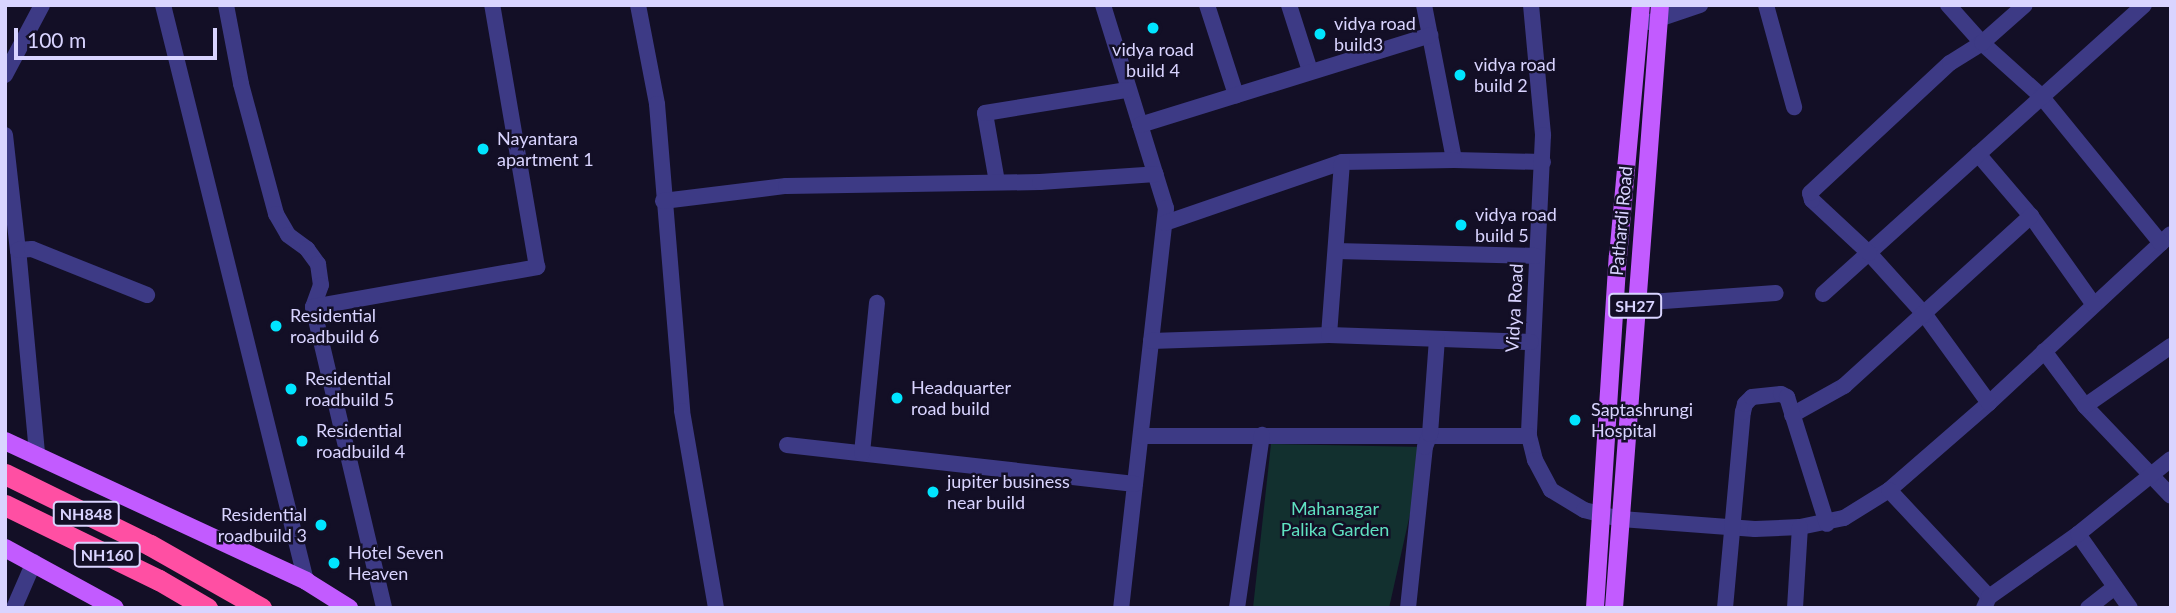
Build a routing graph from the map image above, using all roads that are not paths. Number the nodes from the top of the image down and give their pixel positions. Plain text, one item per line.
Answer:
1 (42, 5) edge
2 (163, 5) edge
3 (226, 5) edge
4 (492, 5) edge
5 (638, 5) edge
6 (1207, 5) edge
7 (1289, 5) edge
8 (1424, 5) edge
9 (1531, 5) edge
10 (1641, 5) edge
11 (1700, 5) edge
12 (1766, 5) edge
13 (1948, 5) edge
14 (2025, 5) edge
15 (2144, 5) edge
16 (1106, 6) edge
17 (1659, 13) edge
18 (1639, 24) junction
19 (1430, 35) junction
20 (1982, 43) junction
21 (1310, 71) junction
22 (5, 75) edge
23 (1127, 90) junction
24 (1236, 95) junction
25 (2040, 96) junction
26 (1794, 107) dead end
27 (1140, 125) junction
28 (5, 135) edge
29 (1978, 155) junction
30 (1454, 160) junction
31 (1342, 162) junction
32 (1543, 162) junction
33 (1156, 174) junction
34 (997, 182) junction
35 (663, 201) junction
36 (2031, 216) junction
37 (1165, 223) junction
38 (2166, 238) edge
39 (18, 250) junction
40 (1336, 250) junction
41 (1869, 253) junction
42 (1536, 256) junction
43 (1776, 293) dead end
44 (1823, 294) dead end
45 (147, 295) dead end
46 (877, 303) dead end
47 (1636, 303) junction
48 (2094, 305) junction
49 (313, 306) junction
50 (1925, 315) junction
51 (1329, 335) junction
52 (1437, 339) junction
53 (1151, 341) junction
54 (1531, 342) junction
55 (2171, 346) edge
56 (2044, 351) junction
57 (1989, 403) junction
58 (2085, 406) junction
59 (1792, 415) junction
60 (1430, 434) junction
61 (1262, 435) junction
62 (1141, 436) junction
63 (1529, 436) junction
64 (5, 441) edge
65 (787, 445) dead end
66 (37, 453) junction
67 (862, 453) junction
68 (2171, 459) edge
69 (5, 463) edge
70 (2149, 474) junction
71 (14, 478) edge
72 (1135, 484) junction
73 (1889, 489) junction
74 (2171, 496) edge
75 (5, 505) edge
76 (1601, 514) junction
77 (1621, 519) junction
78 (1826, 524) junction
79 (1732, 527) junction
80 (1800, 527) junction
81 (2078, 534) junction
82 (150, 545) joint
83 (5, 548) edge
84 (34, 562) junction
85 (306, 581) junction
86 (2115, 587) junction
87 (1986, 602) edge
88 (13, 608) edge
89 (115, 608) edge
90 (206, 608) edge
91 (261, 608) edge
92 (349, 608) edge
93 (384, 608) edge
94 (716, 608) edge
95 (1121, 608) edge
96 (1237, 608) edge
97 (1408, 608) edge
98 (1595, 608) edge
99 (1614, 608) edge
100 (1725, 608) edge
101 (1795, 608) edge
102 (2088, 608) edge
103 (2130, 608) edge

1 - 22 street
2 - 85 street
3 - 49 street
4 - 49 street
5 - 35 street
6 - 24 street
7 - 21 street
8 - 19 street
9 - 32 street, Vidya Road
10 - 18 main road
11 - 17 street
12 - 26 street
13 - 20 street
14 - 20 street
15 - 25 street
16 - 23 street
17 - 18 street
17 - 47 main road, Pathardi Road / SH27
18 - 76 main road
19 - 21 street
19 - 30 street
20 - 25 street
20 - 41 street
21 - 24 street
23 - 27 street
23 - 34 street
24 - 27 street
25 - 29 street
25 - 38 street
27 - 33 street
28 - 39 street
29 - 36 street
29 - 41 street
30 - 31 street
30 - 32 street
31 - 37 street
31 - 40 street
32 - 42 street, Vidya Road
33 - 34 street
33 - 37 street
34 - 35 street
35 - 94 street
36 - 48 street
36 - 50 street
37 - 53 street
38 - 48 street, Vidya Road
39 - 45 street
39 - 66 street
40 - 42 street
40 - 51 street
41 - 44 street
41 - 50 street
42 - 54 street, Vidya Road
43 - 47 street
46 - 67 street
47 - 77 main road, Pathardi Road / SH27
48 - 56 street, Vidya Road
49 - 93 street
50 - 57 street
50 - 59 street
51 - 52 street
51 - 53 street
52 - 54 street
52 - 60 street
53 - 62 street
54 - 63 street, Vidya Road
55 - 58 street
56 - 57 street, Vidya Road
56 - 58 street
57 - 73 street, Vidya Road
58 - 70 street
59 - 78 street
59 - 79 street
60 - 61 street
60 - 63 street
60 - 97 street
61 - 62 street
61 - 96 street
62 - 72 street
63 - 76 street, Vidya Road
64 - 66 main road
65 - 67 street
66 - 85 main road
67 - 72 street
68 - 70 street
69 - 71 highway
70 - 74 street
70 - 81 street
71 - 82 highway, NH848
72 - 95 street
73 - 78 street, Vidya Road
73 - 87 street
75 - 90 highway, NH160
76 - 77 street, Vidya Road
76 - 98 main road
77 - 79 street, Vidya Road
77 - 99 main road, Pathardi Road / SH27
78 - 80 street, Vidya Road
79 - 80 street, Vidya Road
79 - 100 street
80 - 101 street
81 - 86 street
81 - 87 street
82 - 91 highway, NH160
83 - 84 main road
84 - 88 street
84 - 89 main road
85 - 92 main road
86 - 102 street
86 - 103 street

